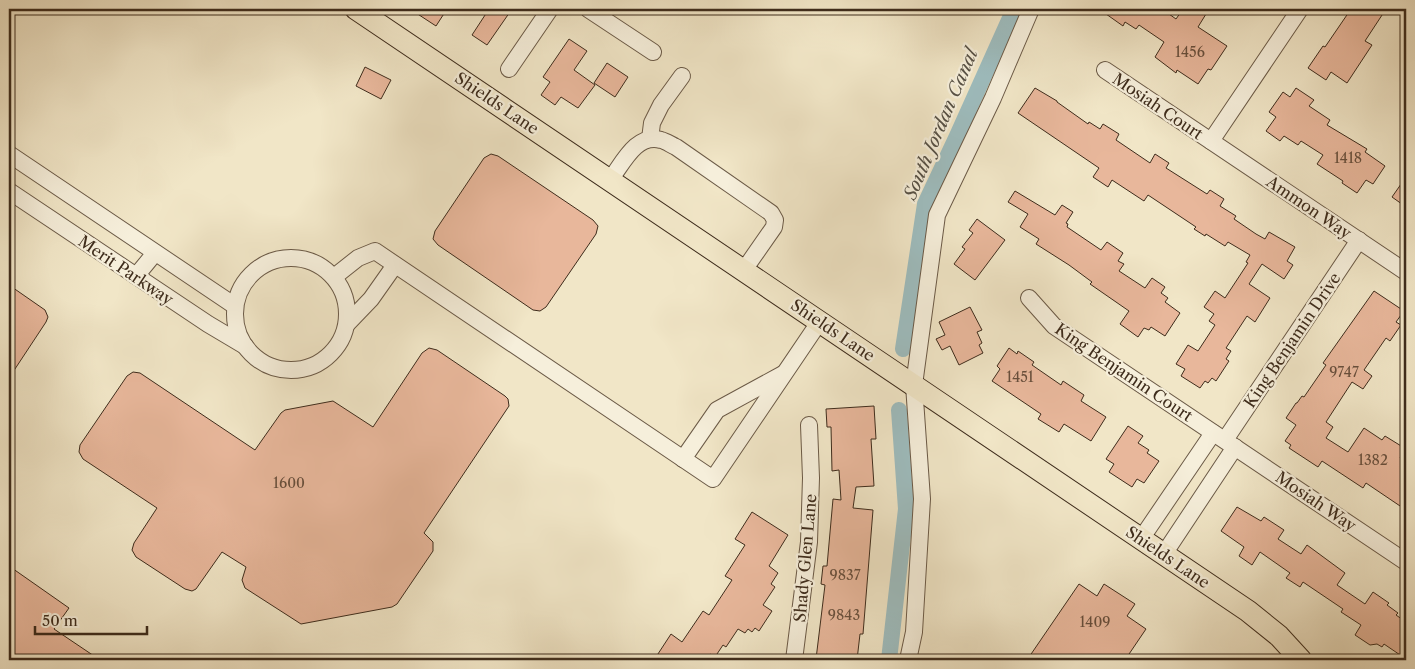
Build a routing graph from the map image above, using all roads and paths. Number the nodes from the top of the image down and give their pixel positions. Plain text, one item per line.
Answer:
1 (356, 9) edge
2 (550, 9) edge
3 (588, 9) edge
4 (1031, 9) edge
5 (1300, 9) edge
6 (653, 52) dead end
7 (509, 70) dead end
8 (1105, 70) dead end
9 (682, 76) dead end
10 (650, 139) junction
11 (1211, 141) junction
12 (9, 154) edge
13 (610, 180) junction
14 (9, 191) edge
15 (1358, 240) junction
16 (155, 253) junction
17 (395, 265) junction
18 (744, 270) junction
19 (1406, 272) edge
20 (136, 276) junction
21 (334, 277) junction
22 (1029, 298) dead end
23 (235, 306) junction
24 (820, 321) junction
25 (347, 324) junction
26 (245, 346) junction
27 (785, 373) junction
28 (914, 385) junction
29 (809, 425) dead end
30 (1224, 440) junction
31 (683, 459) junction
32 (1142, 539) junction
33 (1164, 554) junction
34 (1406, 562) edge
35 (794, 660) edge
36 (908, 660) edge
37 (1301, 660) edge

1 - 13 main road, Shields Lane
2 - 7 street
3 - 6 street
4 - 28 street
5 - 11 street
8 - 11 street, Mosiah Court
9 - 10 street
10 - 13 street
10 - 18 street
11 - 15 street, Ammon Way
12 - 16 street, Merit Parkway
13 - 18 main road, Shields Lane
14 - 20 street, Merit Parkway
15 - 19 street, Ammon Way
15 - 30 street, King Benjamin Drive
16 - 20 street
16 - 23 street, Merit Parkway
17 - 21 street
17 - 25 street
17 - 31 street
18 - 24 main road, Shields Lane
20 - 26 street, Merit Parkway
21 - 23 street, Merit Parkway
21 - 25 street, Merit Parkway
22 - 30 street, King Benjamin Court
23 - 26 street, Merit Parkway
24 - 27 street
24 - 28 main road, Shields Lane
25 - 26 street, Merit Parkway
27 - 31 street
27 - 31 street
28 - 32 main road, Shields Lane
28 - 36 street
29 - 35 street, Shady Glen Lane
30 - 32 street, King Benjamin Drive
30 - 33 street, King Benjamin Drive
30 - 34 street, Mosiah Way
32 - 33 main road, Shields Lane
33 - 37 main road, Shields Lane

